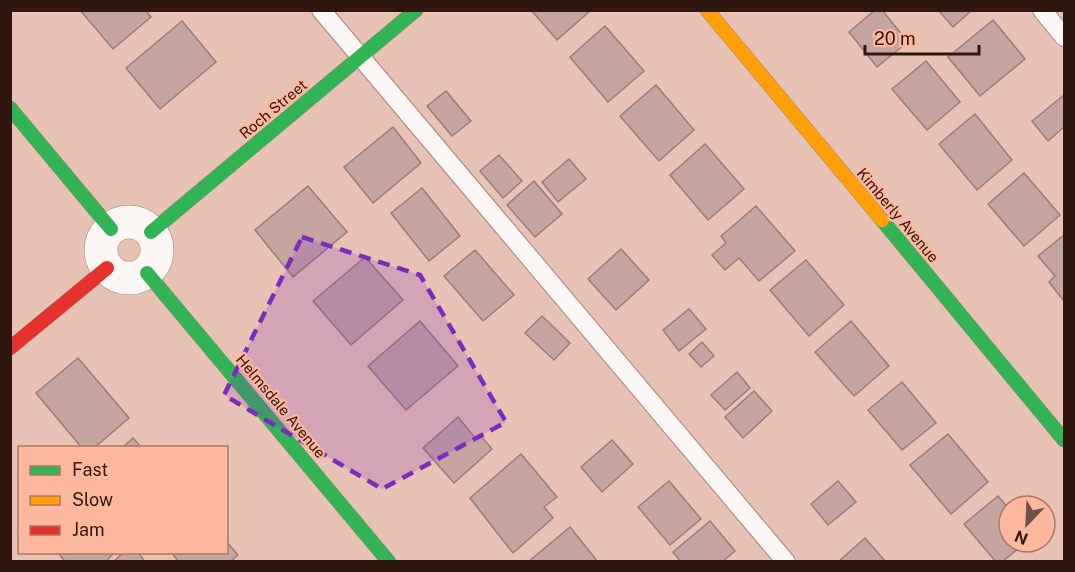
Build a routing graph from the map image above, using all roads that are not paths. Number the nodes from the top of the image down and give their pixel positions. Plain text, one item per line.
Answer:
1 (321, 10) edge
2 (416, 10) edge
3 (706, 10) edge
4 (1042, 10) edge
5 (1065, 37) edge
6 (360, 57) junction
7 (10, 108) edge
8 (111, 229) junction
9 (151, 232) junction
10 (107, 268) junction
11 (147, 273) junction
12 (10, 348) edge
13 (1065, 440) edge
14 (389, 561) edge
15 (786, 561) edge

1 - 6 lane
2 - 6 street, Roch Street
3 - 13 street, Kimberly Avenue
4 - 5 lane
6 - 9 street, Roch Street
6 - 15 lane
7 - 8 street
8 - 9 street
8 - 10 street
9 - 11 street
10 - 11 street
10 - 12 street
11 - 14 street, Helmsdale Avenue

